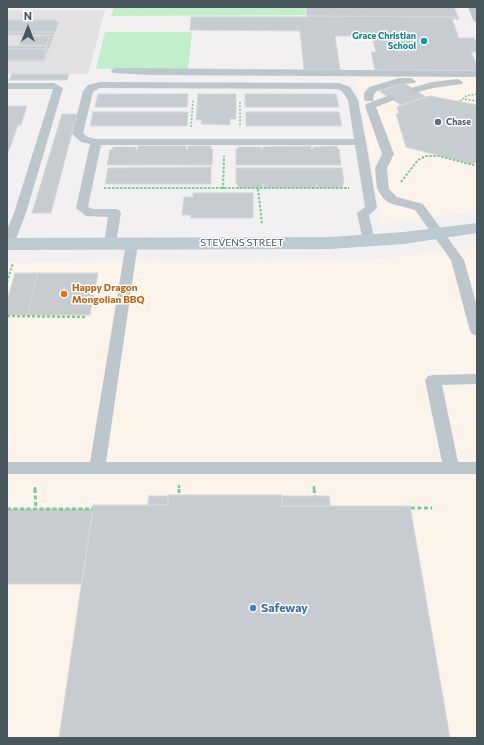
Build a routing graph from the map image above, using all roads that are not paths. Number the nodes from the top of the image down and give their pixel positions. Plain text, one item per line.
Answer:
1 (472, 7) edge
2 (477, 20) edge
3 (116, 71) dead end
4 (477, 74) edge
5 (428, 82) junction
6 (450, 82) junction
7 (477, 82) edge
8 (7, 86) edge
9 (390, 98) dead end
10 (371, 106) junction
11 (96, 142) junction
12 (361, 142) junction
13 (477, 228) edge
14 (439, 234) junction
15 (369, 241) junction
16 (110, 243) junction
17 (132, 243) junction
18 (10, 250) edge
19 (477, 330) edge
20 (477, 379) edge
21 (7, 468) edge
22 (97, 468) junction
23 (451, 468) junction
24 (477, 468) edge

1 - 2 lane
3 - 4 lane
5 - 6 lane
5 - 6 lane
5 - 10 lane
6 - 7 lane
8 - 18 lane
9 - 10 lane
10 - 14 lane
11 - 12 lane
11 - 12 lane
11 - 16 lane
12 - 15 lane
13 - 14 street, STEVENS STREET
14 - 15 street, STEVENS STREET
14 - 19 lane
15 - 17 street, STEVENS STREET
16 - 17 street, STEVENS STREET
16 - 18 street, STEVENS STREET
17 - 22 lane
20 - 23 lane
21 - 22 lane
22 - 23 lane
23 - 24 lane

